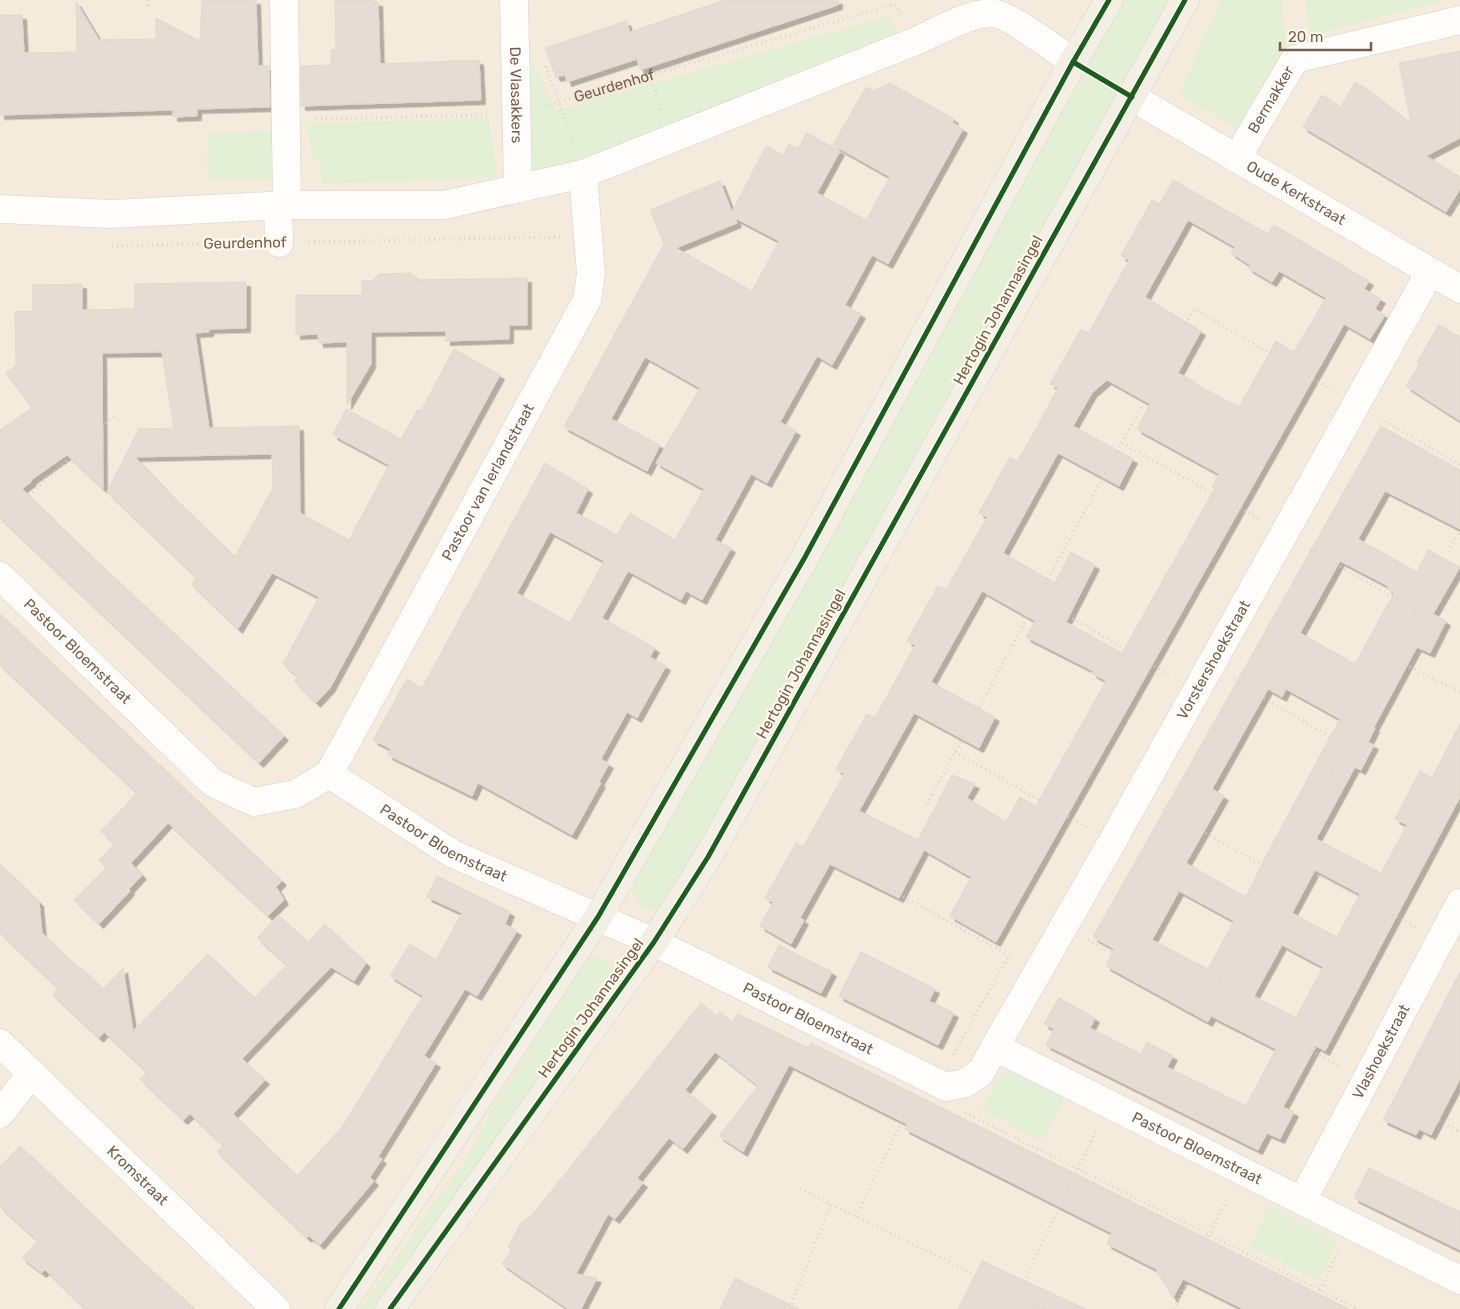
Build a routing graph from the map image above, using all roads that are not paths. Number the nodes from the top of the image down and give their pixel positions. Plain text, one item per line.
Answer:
1 (284, 0) edge
2 (514, 0) edge
3 (1109, 0) edge
4 (1185, 0) edge
5 (1460, 20) edge
6 (1073, 62) junction
7 (1132, 96) junction
8 (1238, 159) junction
9 (583, 174) junction
10 (518, 189) junction
11 (282, 205) junction
12 (0, 209) edge
13 (279, 243) road end
14 (1430, 272) junction
15 (1460, 289) edge
16 (0, 576) edge
17 (329, 774) junction
18 (1460, 903) edge
19 (598, 917) junction
20 (654, 942) junction
21 (0, 1043) edge
22 (995, 1047) junction
23 (32, 1073) junction
24 (0, 1114) edge
25 (1302, 1201) junction
26 (1460, 1280) edge
27 (276, 1309) edge
28 (338, 1309) edge
29 (390, 1309) edge

1 - 11 street
2 - 10 street, De Vlasakkers
3 - 6 main road
4 - 7 main road, Hertogin Johannasingel
5 - 8 street, Bermakker
6 - 9 street
6 - 19 main road
7 - 8 street, Oude Kerkstraat
7 - 20 main road, Hertogin Johannasingel
8 - 14 street, Oude Kerkstraat
9 - 10 street
9 - 17 street, Pastoor van Ierlandstraat
10 - 11 street
11 - 12 street
11 - 13 street
14 - 15 street, Oude Kerkstraat
14 - 22 street, Vorstershoekstraat
16 - 17 street, Pastoor Bloemstraat
17 - 19 street, Pastoor Bloemstraat
18 - 25 street, Vlashoekstraat
19 - 20 street, Pastoor Bloemstraat
19 - 28 main road
20 - 22 street, Pastoor Bloemstraat
20 - 29 main road, Hertogin Johannasingel
21 - 23 street, Kromstraat
22 - 25 street, Pastoor Bloemstraat
23 - 24 street
23 - 27 street, Kromstraat
25 - 26 street, Pastoor Bloemstraat

